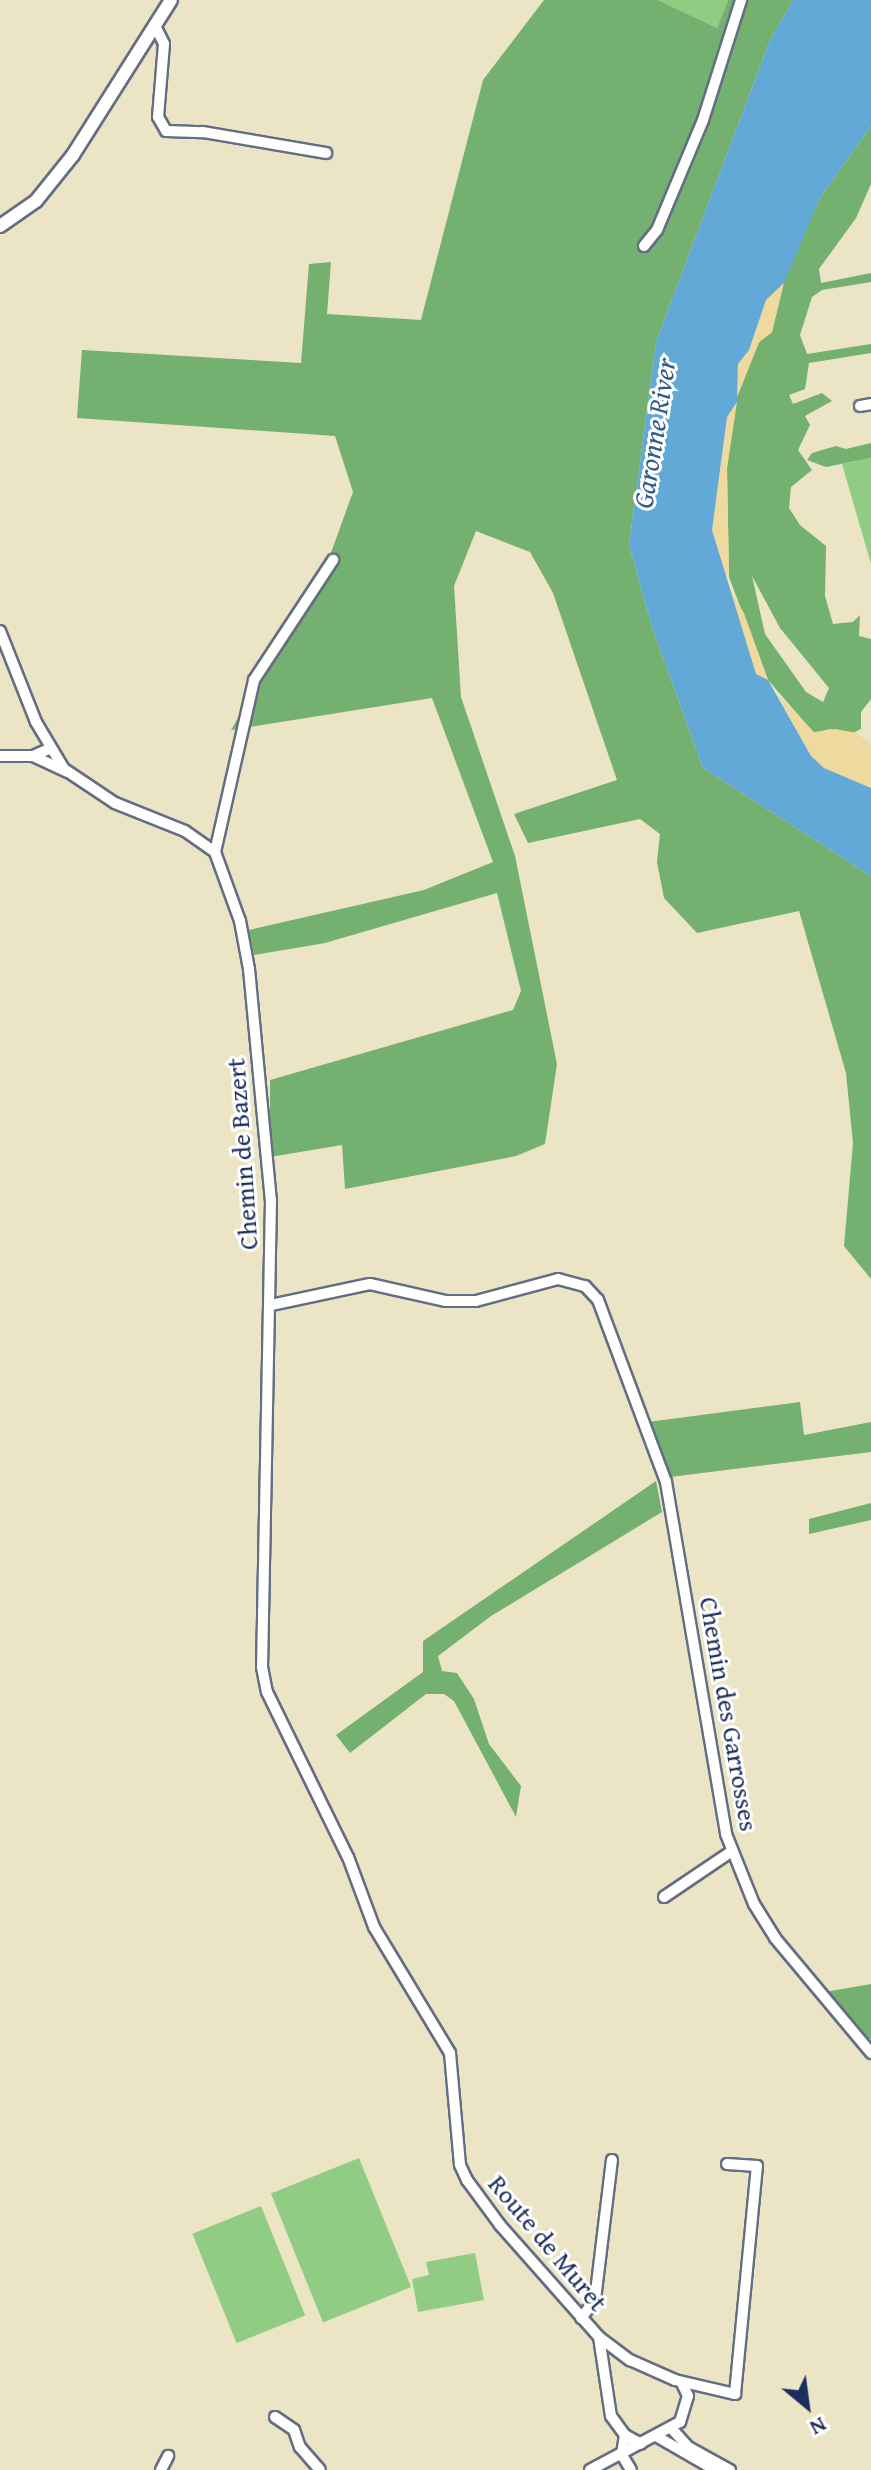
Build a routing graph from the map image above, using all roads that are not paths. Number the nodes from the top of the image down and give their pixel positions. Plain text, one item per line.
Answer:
1 (171, 0) edge
2 (741, 0) edge
3 (155, 26) junction
4 (326, 153) dead end
5 (0, 226) edge
6 (644, 246) dead end
7 (333, 560) dead end
8 (0, 631) edge
9 (49, 749) junction
10 (0, 756) edge
11 (33, 756) junction
12 (69, 772) junction
13 (215, 852) junction
14 (271, 1305) junction
15 (305, 1776) joint
16 (732, 1851) junction
17 (664, 1897) dead end
18 (871, 2053) edge
19 (612, 2160) dead end
20 (727, 2164) dead end
21 (581, 2318) junction
22 (599, 2337) junction
23 (616, 2350) junction
24 (603, 2361) junction
25 (682, 2383) junction
26 (696, 2386) junction
27 (688, 2396) junction
28 (275, 2417) dead end
29 (676, 2425) junction
30 (625, 2435) junction
31 (656, 2436) junction
32 (637, 2447) junction
33 (622, 2455) junction
34 (168, 2456) dead end
35 (161, 2470) edge
36 (320, 2470) edge
37 (590, 2470) edge
38 (631, 2470) edge
39 (715, 2470) edge
40 (730, 2470) edge

1 - 3 main road
2 - 6 street
3 - 4 street
3 - 5 main road
7 - 13 street
8 - 9 street
9 - 11 street
9 - 12 street
10 - 11 street
11 - 12 street
12 - 13 street
13 - 14 street, Chemin de Bazert
14 - 15 street, Chemin de Bazert
14 - 16 street, Chemin des Garrosses
15 - 21 street, Route de Muret
16 - 17 street
16 - 18 street, Chemin des Garrosses
19 - 21 street
20 - 26 street, Route de Muret
21 - 22 street, Route de Muret
22 - 23 street, Route de Muret
22 - 24 street
23 - 24 street
23 - 25 street, Route de Muret
24 - 30 street
25 - 26 street, Route de Muret
25 - 27 street
26 - 27 street
27 - 29 street
28 - 36 street
29 - 31 street
29 - 40 street
30 - 32 street
30 - 33 street
31 - 32 street
31 - 39 street
32 - 33 street
32 - 38 street
33 - 37 street
33 - 38 street
34 - 35 street

